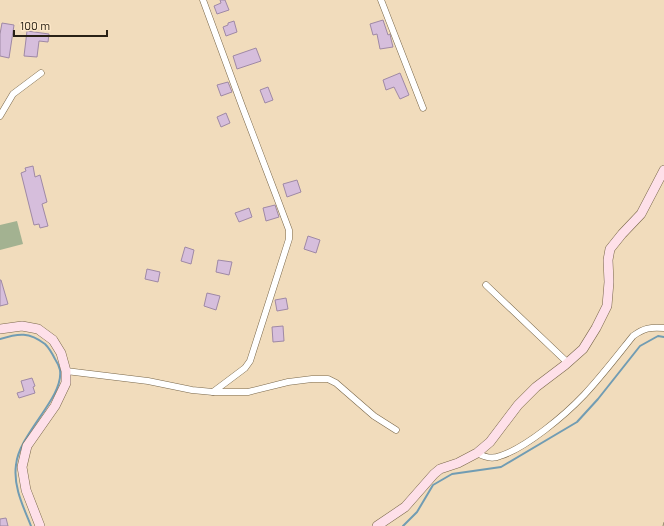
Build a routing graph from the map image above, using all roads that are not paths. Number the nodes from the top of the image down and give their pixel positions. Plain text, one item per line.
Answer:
1 (203, 0) edge
2 (381, 0) edge
3 (41, 73) dead end
4 (423, 108) dead end
5 (0, 116) edge
6 (664, 170) edge
7 (486, 285) dead end
8 (664, 328) edge
9 (0, 329) edge
10 (568, 363) junction
11 (66, 371) junction
12 (213, 392) junction
13 (396, 430) dead end
14 (477, 453) junction
15 (40, 526) edge
16 (377, 526) edge

1 - 12 street
2 - 4 street
3 - 5 street
6 - 10 street
7 - 10 street
8 - 14 street
9 - 11 street
10 - 14 street
11 - 12 street
11 - 15 street
12 - 13 street
14 - 16 street

